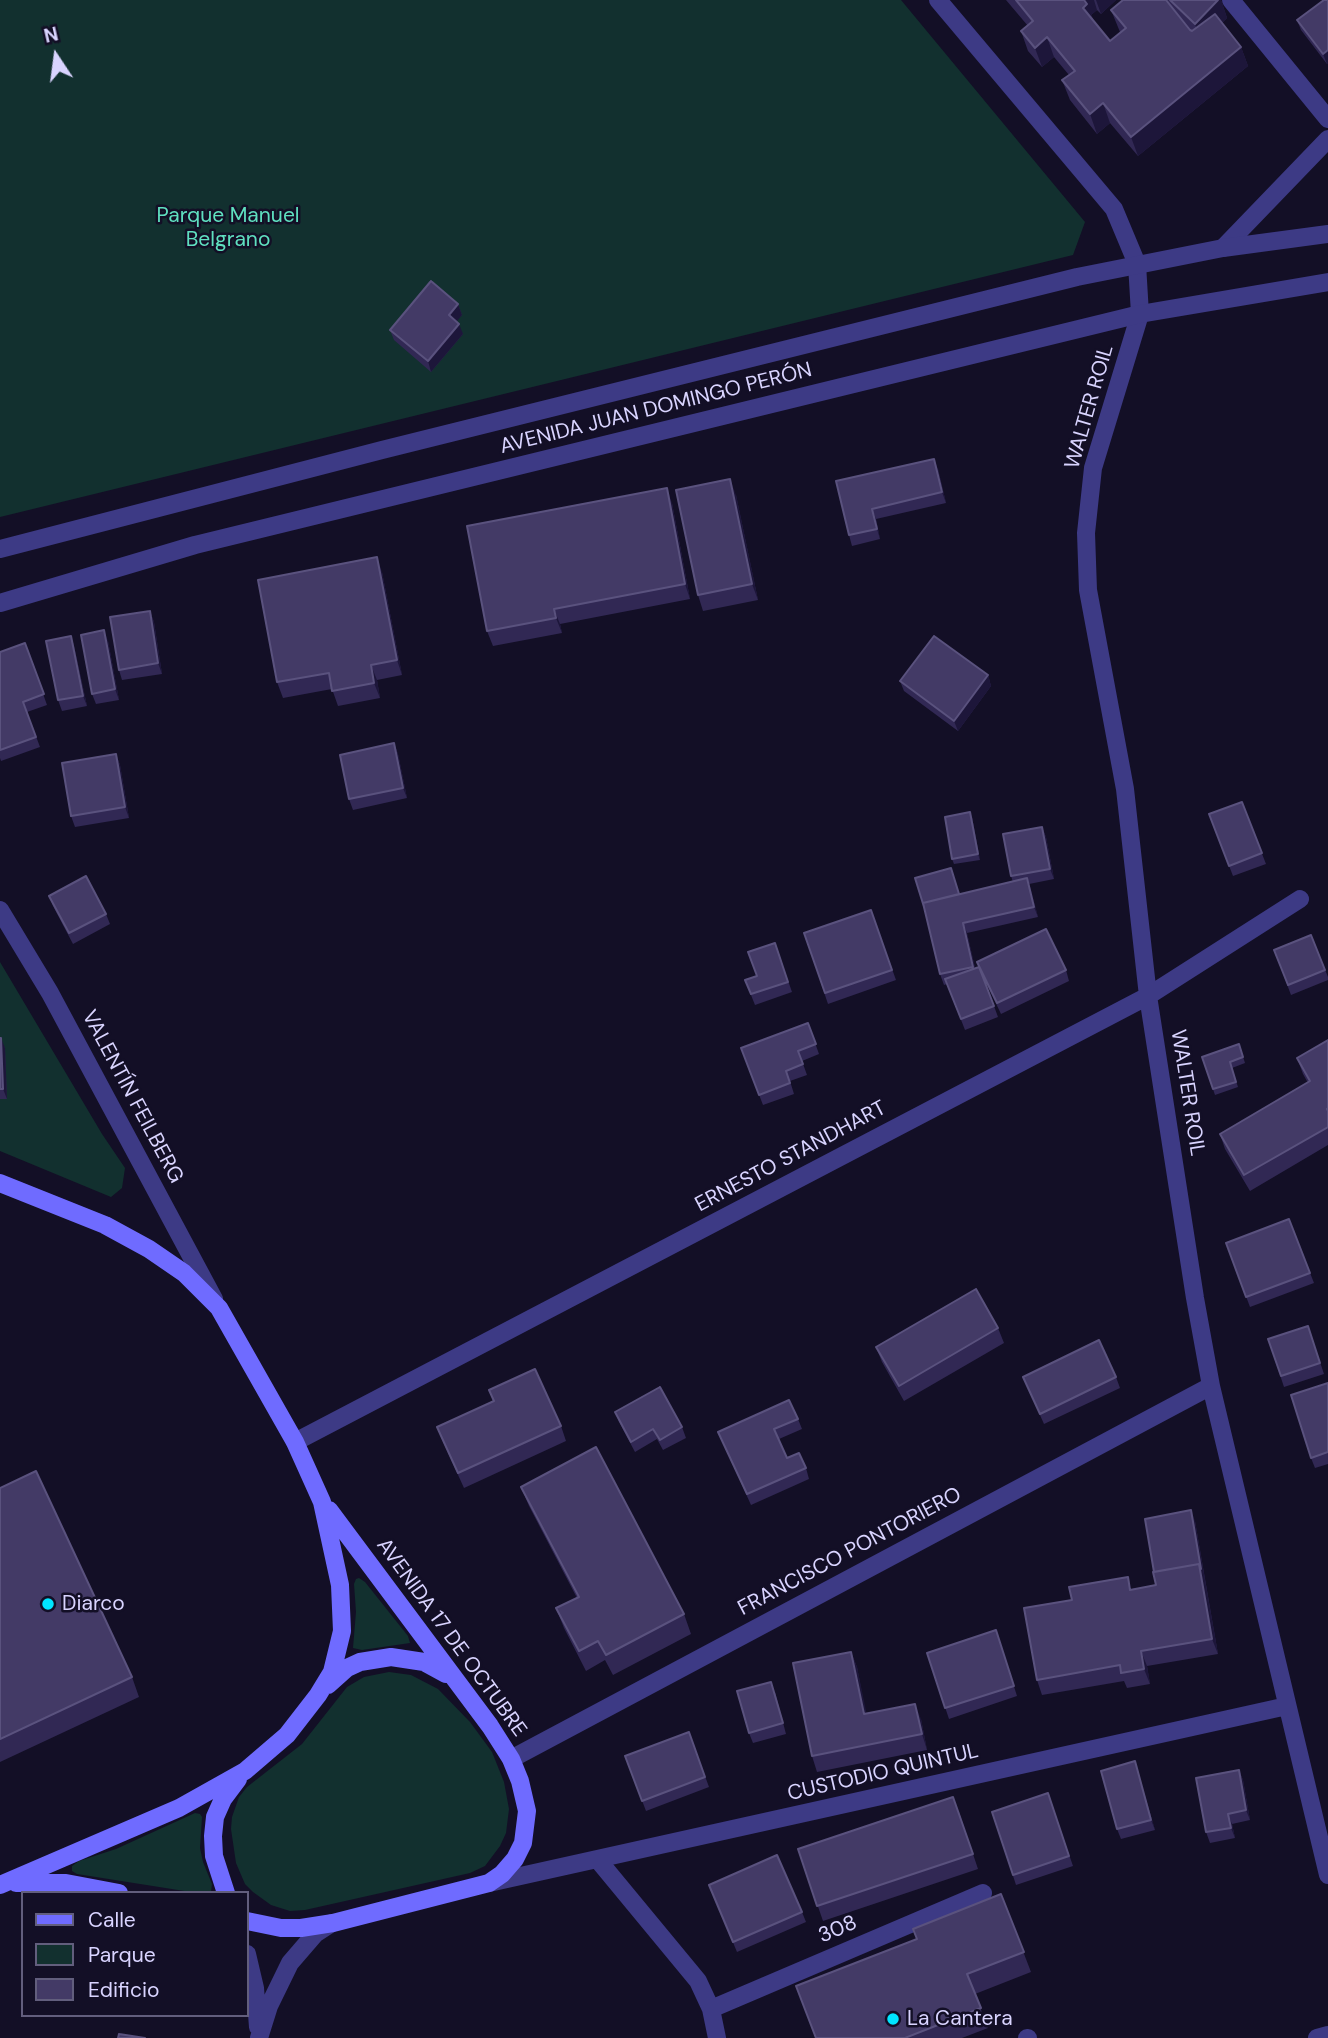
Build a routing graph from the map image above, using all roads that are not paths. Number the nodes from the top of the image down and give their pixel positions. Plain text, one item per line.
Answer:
1 (939, 0) edge
2 (1231, 0) edge
3 (1328, 119) edge
4 (1328, 139) edge
5 (1328, 234) edge
6 (1223, 248) junction
7 (1137, 264) junction
8 (1328, 282) edge
9 (1140, 314) junction
10 (0, 549) edge
11 (0, 603) edge
12 (1300, 899) dead end
13 (0, 910) edge
14 (1149, 996) junction
15 (0, 1183) edge
16 (219, 1308) junction
17 (1211, 1386) junction
18 (295, 1442) junction
19 (323, 1502) junction
20 (455, 1681) junction
21 (318, 1695) junction
22 (1287, 1706) junction
23 (511, 1759) junction
24 (245, 1771) junction
25 (598, 1860) junction
26 (1328, 1875) edge
27 (489, 1883) junction
28 (1, 1885) edge
29 (108, 1891) edge
30 (225, 1891) edge
31 (983, 1893) dead end
32 (256, 1923) edge
33 (333, 1923) junction
34 (248, 1958) edge
35 (711, 2010) junction
36 (1328, 2035) edge
37 (259, 2038) edge
38 (717, 2038) edge
39 (1317, 2038) edge

1 - 7 street
2 - 3 street
4 - 6 street
5 - 6 street, AVENIDA JUAN DOMINGO PERÓN
6 - 7 street, AVENIDA JUAN DOMINGO PERÓN
7 - 9 street
7 - 10 street, AVENIDA JUAN DOMINGO PERÓN
8 - 9 street, AVENIDA JUAN DOMINGO PERÓN
9 - 11 street, AVENIDA JUAN DOMINGO PERÓN
9 - 14 street, WALTER ROIL
12 - 14 street, ERNESTO STANDHART
13 - 16 street, VALENTÍN FEILBERG
14 - 17 street, WALTER ROIL
14 - 18 street, ERNESTO STANDHART
15 - 16 main road, AVENIDA 17 DE OCTUBRE
16 - 18 main road, AVENIDA 17 DE OCTUBRE
17 - 22 street, WALTER ROIL
17 - 23 street, FRANCISCO PONTORIERO
18 - 19 main road, AVENIDA 17 DE OCTUBRE
19 - 20 main road, AVENIDA 17 DE OCTUBRE
19 - 21 main road, AVENIDA 17 DE OCTUBRE
20 - 21 main road
20 - 23 main road, AVENIDA 17 DE OCTUBRE
21 - 24 main road, AVENIDA 17 DE OCTUBRE
22 - 25 street, CUSTODIO QUINTUL
22 - 26 street, WALTER ROIL
23 - 27 main road, AVENIDA 17 DE OCTUBRE
24 - 28 main road, AVENIDA 17 DE OCTUBRE
24 - 30 main road
25 - 27 street, CUSTODIO QUINTUL
25 - 35 street
27 - 33 main road, AVENIDA 17 DE OCTUBRE
28 - 29 main road, AVENIDA 17 DE OCTUBRE
31 - 35 street, 308
32 - 33 main road, AVENIDA 17 DE OCTUBRE
33 - 37 street
34 - 37 street
35 - 38 street
36 - 39 street

